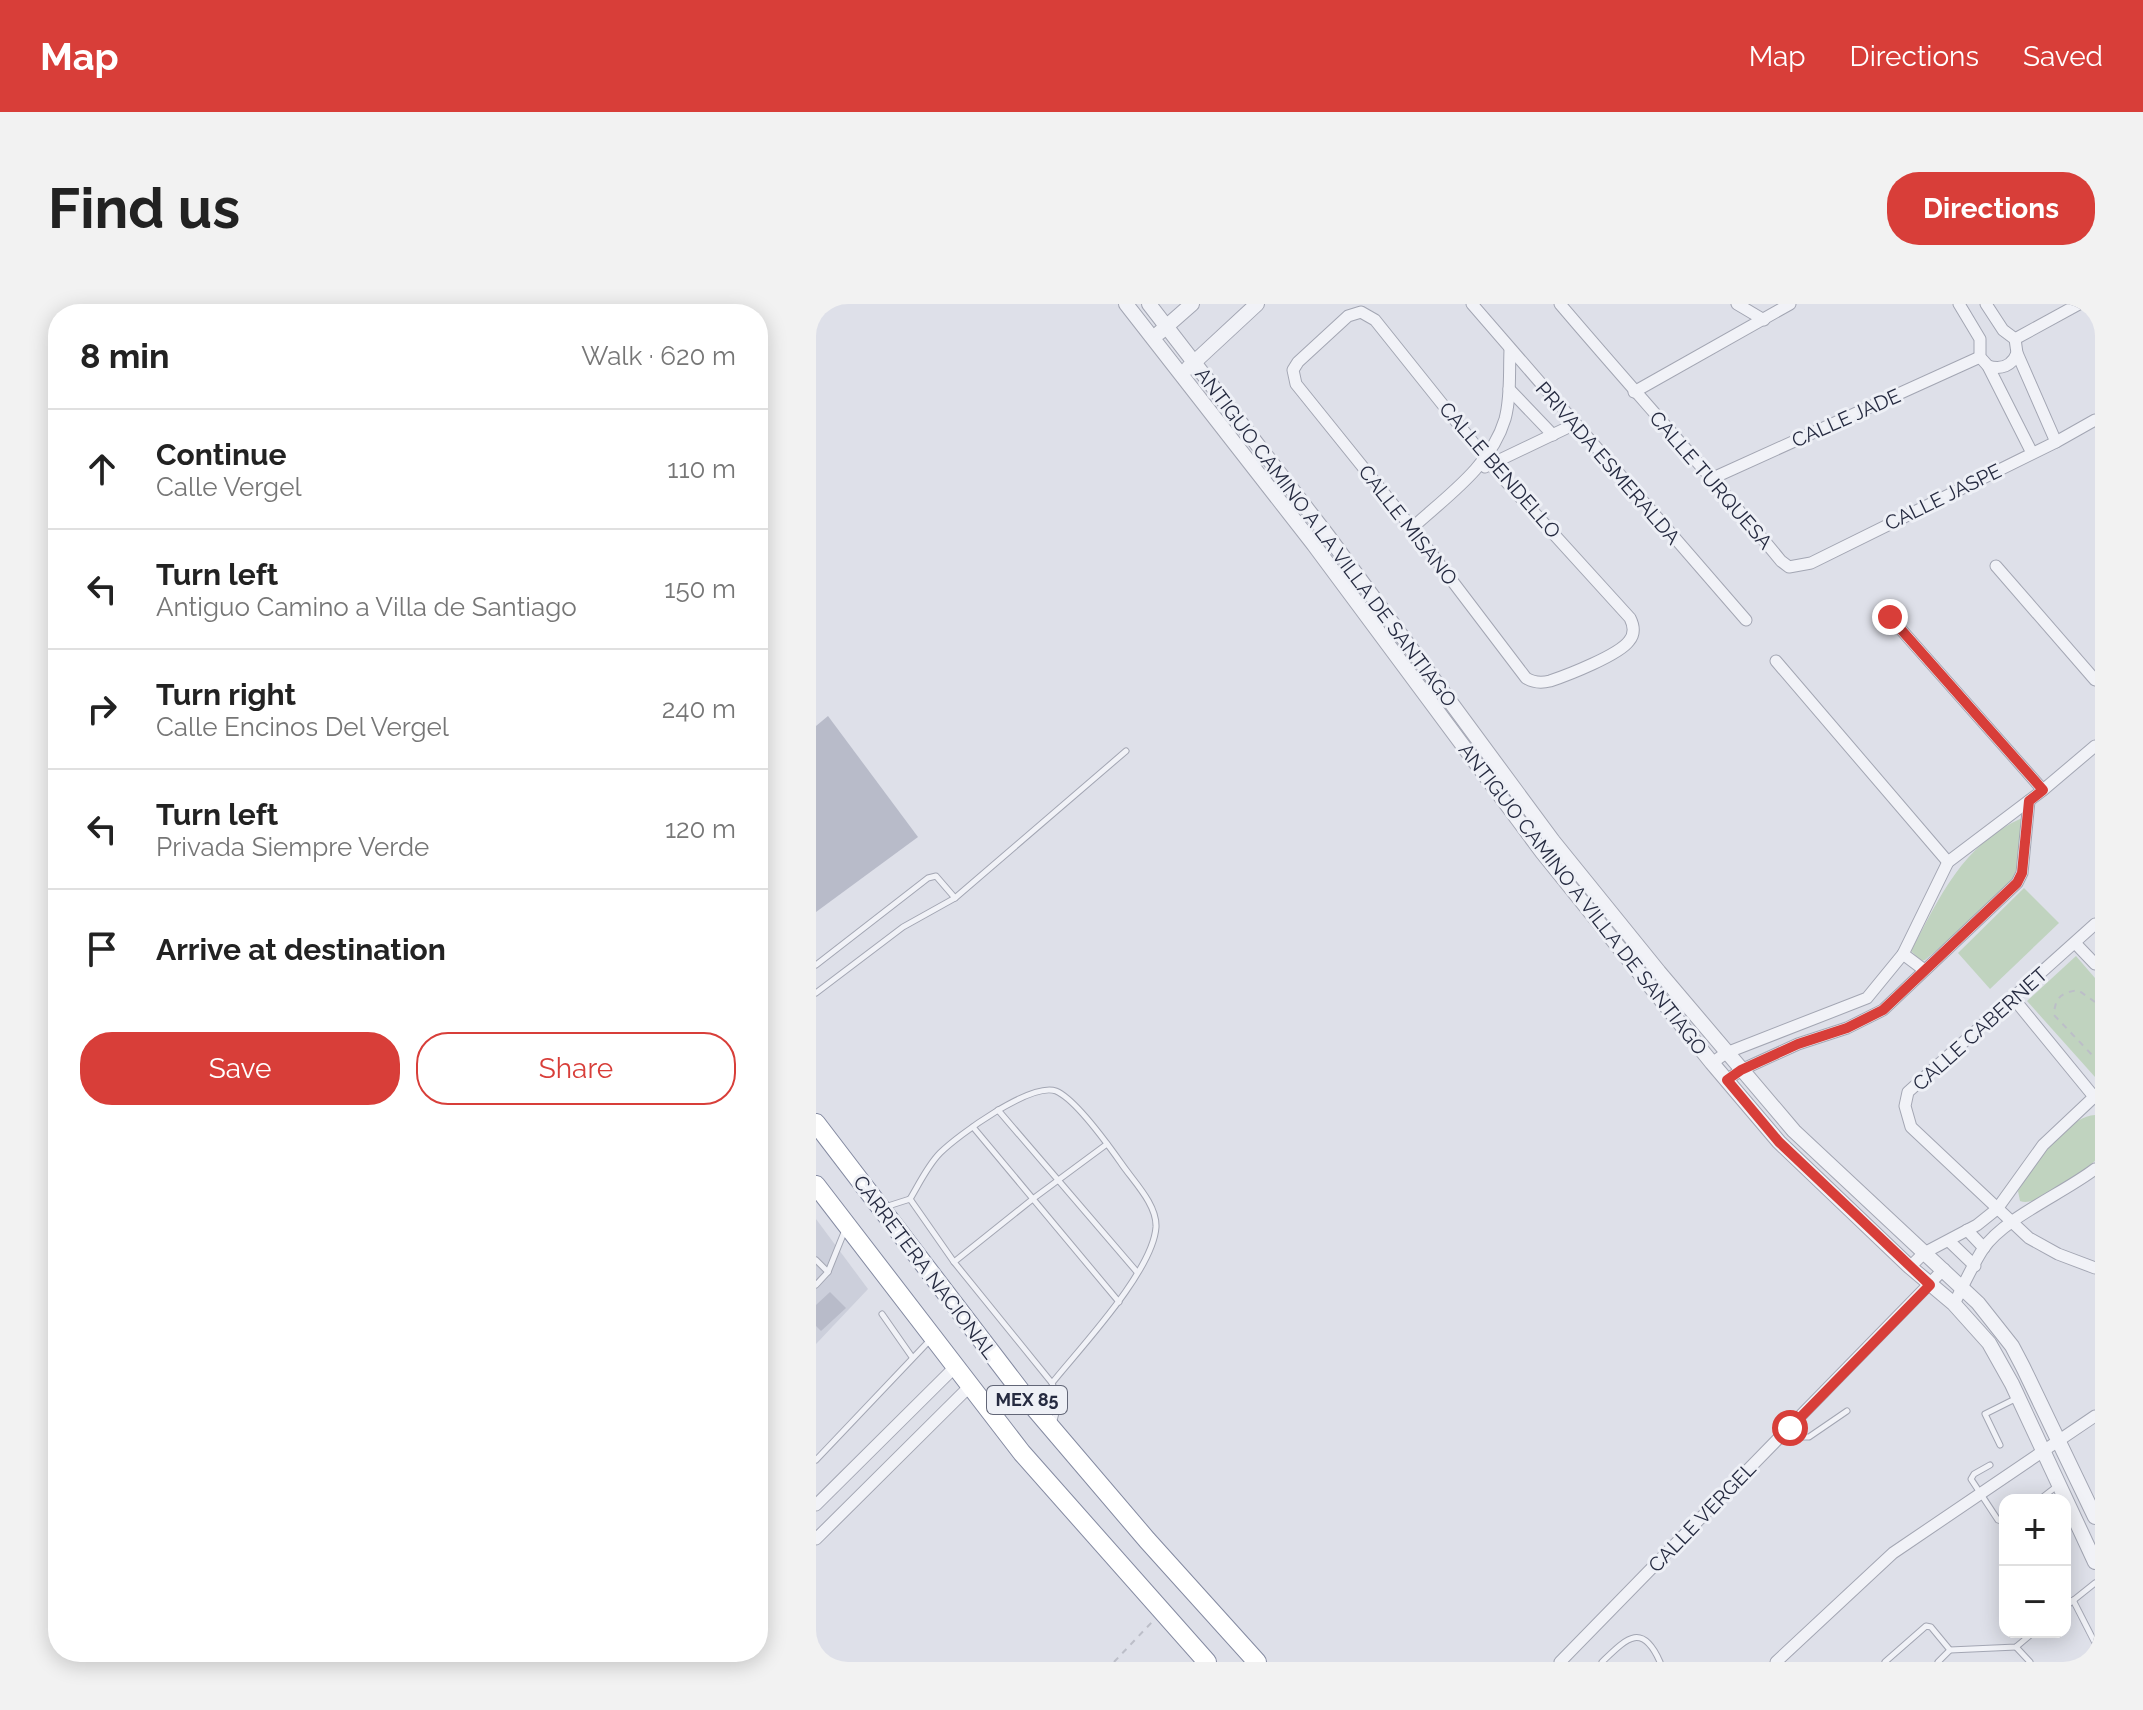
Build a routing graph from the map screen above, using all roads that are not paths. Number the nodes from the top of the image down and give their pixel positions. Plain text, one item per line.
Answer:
1 (1126, 304) edge
2 (1149, 304) edge
3 (1192, 304) edge
4 (1257, 304) edge
5 (1472, 304) edge
6 (1560, 304) edge
7 (1737, 304) edge
8 (1790, 304) edge
9 (1959, 304) edge
10 (1986, 304) edge
11 (2079, 304) edge
12 (1764, 320) junction
13 (1167, 327) junction
14 (2003, 330) junction
15 (1152, 339) junction
16 (1980, 339) junction
17 (2015, 339) junction
18 (1510, 350) junction
19 (2017, 353) junction
20 (1984, 361) junction
21 (1195, 363) junction
22 (1293, 370) joint
23 (1181, 373) junction
24 (1509, 389) junction
25 (1634, 392) junction
26 (2095, 420) edge
27 (1575, 424) junction
28 (1553, 435) junction
29 (2056, 442) junction
30 (2032, 453) junction
31 (1488, 460) junction
32 (1713, 478) junction
33 (1412, 528) junction
34 (1996, 566) dead end
35 (1789, 567) joint
36 (1890, 617) dead end
37 (1746, 620) dead end
38 (1776, 661) dead end
39 (1526, 678) joint
40 (2095, 680) edge
41 (2095, 746) edge
42 (1126, 751) dead end
43 (2043, 790) junction
44 (2029, 801) junction
45 (1948, 862) junction
46 (955, 898) junction
47 (2095, 924) edge
48 (2075, 943) junction
49 (1903, 954) junction
50 (2095, 964) edge
51 (816, 965) edge
52 (1923, 969) junction
53 (816, 993) edge
54 (2014, 999) junction
55 (1726, 1053) junction
56 (1712, 1063) junction
57 (1741, 1070) junction
58 (1727, 1080) junction
59 (2094, 1097) edge
60 (998, 1110) junction
61 (816, 1123) edge
62 (973, 1127) junction
63 (1107, 1144) junction
64 (2095, 1169) edge
65 (1058, 1182) junction
66 (816, 1185) edge
67 (1034, 1198) junction
68 (910, 1199) junction
69 (881, 1209) junction
70 (1997, 1209) junction
71 (2013, 1223) junction
72 (847, 1226) junction
73 (1967, 1230) junction
74 (1949, 1241) junction
75 (1984, 1248) junction
76 (1924, 1253) junction
77 (816, 1260) edge
78 (954, 1262) junction
79 (1975, 1266) junction
80 (1910, 1267) junction
81 (2095, 1268) edge
82 (1944, 1269) junction
83 (828, 1272) junction
84 (1137, 1272) junction
85 (816, 1285) edge
86 (1930, 1285) junction
87 (1963, 1287) junction
88 (1119, 1302) junction
89 (1954, 1304) junction
90 (882, 1314) dead end
91 (931, 1338) junction
92 (912, 1357) junction
93 (954, 1368) junction
94 (1052, 1383) junction
95 (969, 1387) junction
96 (2018, 1397) junction
97 (1847, 1411) dead end
98 (2095, 1416) edge
99 (1051, 1428) junction
100 (1790, 1428) junction
101 (2057, 1442) junction
102 (2000, 1445) dead end
103 (2042, 1450) junction
104 (816, 1460) edge
105 (1990, 1465) dead end
106 (2059, 1486) junction
107 (1981, 1494) junction
108 (2048, 1494) edge
109 (816, 1505) edge
110 (2095, 1517) edge
111 (1999, 1520) edge
112 (816, 1539) edge
113 (2095, 1562) edge
114 (2095, 1583) edge
115 (2073, 1600) joint
116 (2027, 1638) edge
117 (2095, 1643) edge
118 (2016, 1647) junction
119 (1950, 1650) junction
120 (1207, 1662) edge
121 (1257, 1662) edge
122 (1560, 1662) edge
123 (1602, 1662) edge
124 (1660, 1662) edge
125 (1776, 1662) edge
126 (1885, 1662) edge
127 (1938, 1662) edge
128 (2030, 1662) edge

1 - 15 street, ANTIGUO CAMINO A VILLA DE SANTIAGO
2 - 13 street, ANTIGUO CAMINO A LA VILLA DE SANTIAGO
3 - 13 street
4 - 21 street
5 - 18 street, PRIVADA ESMERALDA
6 - 25 street, CALLE TURQUESA
7 - 12 street
8 - 12 street
9 - 16 street
10 - 14 street
11 - 17 street
12 - 25 street
13 - 15 street
13 - 21 street, ANTIGUO CAMINO A LA VILLA DE SANTIAGO
14 - 16 street
14 - 17 street
15 - 23 street, ANTIGUO CAMINO A VILLA DE SANTIAGO
16 - 20 street
17 - 19 street
18 - 24 street
18 - 27 street, PRIVADA ESMERALDA
19 - 20 street, CALLE JADE
19 - 29 street
20 - 30 street
20 - 32 street, CALLE JADE
21 - 23 street
21 - 55 street, ANTIGUO CAMINO A LA VILLA DE SANTIAGO
22 - 31 street, CALLE BENDELLO
22 - 33 street, CALLE MISANO
23 - 56 street, ANTIGUO CAMINO A VILLA DE SANTIAGO
24 - 28 street
24 - 31 street
25 - 32 street, CALLE TURQUESA
26 - 29 street, CALLE JASPE
27 - 28 street
27 - 37 street, PRIVADA ESMERALDA
28 - 31 street
29 - 30 street, CALLE JASPE
30 - 35 street, CALLE JASPE
31 - 33 street
31 - 39 street, CALLE BENDELLO
32 - 35 street, CALLE TURQUESA
33 - 39 street, CALLE MISANO
34 - 40 street
36 - 43 street
38 - 45 street
41 - 43 street
42 - 46 lane
43 - 44 street
44 - 45 street
44 - 52 street
45 - 49 street
46 - 51 lane
46 - 53 lane
47 - 48 street, CALLE CABERNET
48 - 50 street
48 - 54 street, CALLE CABERNET
49 - 52 street
49 - 55 street
52 - 57 street
54 - 59 street
54 - 70 street, CALLE CABERNET
55 - 56 street
55 - 57 street, ANTIGUO CAMINO A LA VILLA DE SANTIAGO
56 - 58 street, ANTIGUO CAMINO A VILLA DE SANTIAGO
57 - 58 street
57 - 76 street, ANTIGUO CAMINO A LA VILLA DE SANTIAGO
58 - 80 street, ANTIGUO CAMINO A VILLA DE SANTIAGO
59 - 70 street
60 - 62 lane
60 - 63 lane
60 - 65 lane
61 - 69 highway, CARRETERA NACIONAL / MEX 85
62 - 67 lane
62 - 68 lane
63 - 65 lane
63 - 84 lane
64 - 71 street
65 - 67 lane
65 - 84 lane
66 - 72 highway, CARRETERA NACIONAL / MEX 85
67 - 78 lane
67 - 88 lane
68 - 69 lane
68 - 78 lane
69 - 99 highway, CARRETERA NACIONAL / MEX 85
70 - 71 street
70 - 73 street
71 - 75 street
71 - 81 street
72 - 83 lane
72 - 91 highway, CARRETERA NACIONAL / MEX 85
73 - 74 street
73 - 75 street
74 - 76 street
74 - 79 street
75 - 79 street
76 - 80 street
76 - 82 street, ANTIGUO CAMINO A LA VILLA DE SANTIAGO
77 - 83 lane
78 - 94 lane
79 - 87 street
80 - 86 street, ANTIGUO CAMINO A VILLA DE SANTIAGO
82 - 86 street, CALLE VERGEL
82 - 87 street, ANTIGUO CAMINO A LA VILLA DE SANTIAGO
83 - 85 lane
84 - 88 lane
86 - 89 street, ANTIGUO CAMINO A VILLA DE SANTIAGO
86 - 100 street, CALLE VERGEL
87 - 89 street
87 - 101 street, ANTIGUO CAMINO A LA VILLA DE SANTIAGO
88 - 94 lane
89 - 96 street, ANTIGUO CAMINO A VILLA DE SANTIAGO
90 - 92 lane
91 - 92 lane
91 - 93 highway, CARRETERA NACIONAL / MEX 85
92 - 104 lane
93 - 95 highway, CARRETERA NACIONAL / MEX 85
93 - 109 street
94 - 99 lane
95 - 112 street
95 - 120 highway, CARRETERA NACIONAL / MEX 85
96 - 102 lane
96 - 103 street, ANTIGUO CAMINO A VILLA DE SANTIAGO
97 - 100 lane
98 - 101 street
99 - 121 highway, CARRETERA NACIONAL / MEX 85
100 - 122 street, CALLE VERGEL
101 - 103 street
101 - 110 street, ANTIGUO CAMINO A LA VILLA DE SANTIAGO
103 - 106 street, ANTIGUO CAMINO A VILLA DE SANTIAGO
103 - 107 street
105 - 107 lane
106 - 108 lane
106 - 113 street, ANTIGUO CAMINO A VILLA DE SANTIAGO
107 - 111 lane
107 - 125 street
114 - 115 lane
115 - 117 lane
116 - 118 lane
118 - 119 lane
118 - 128 lane
119 - 126 lane
119 - 127 lane
123 - 124 lane

